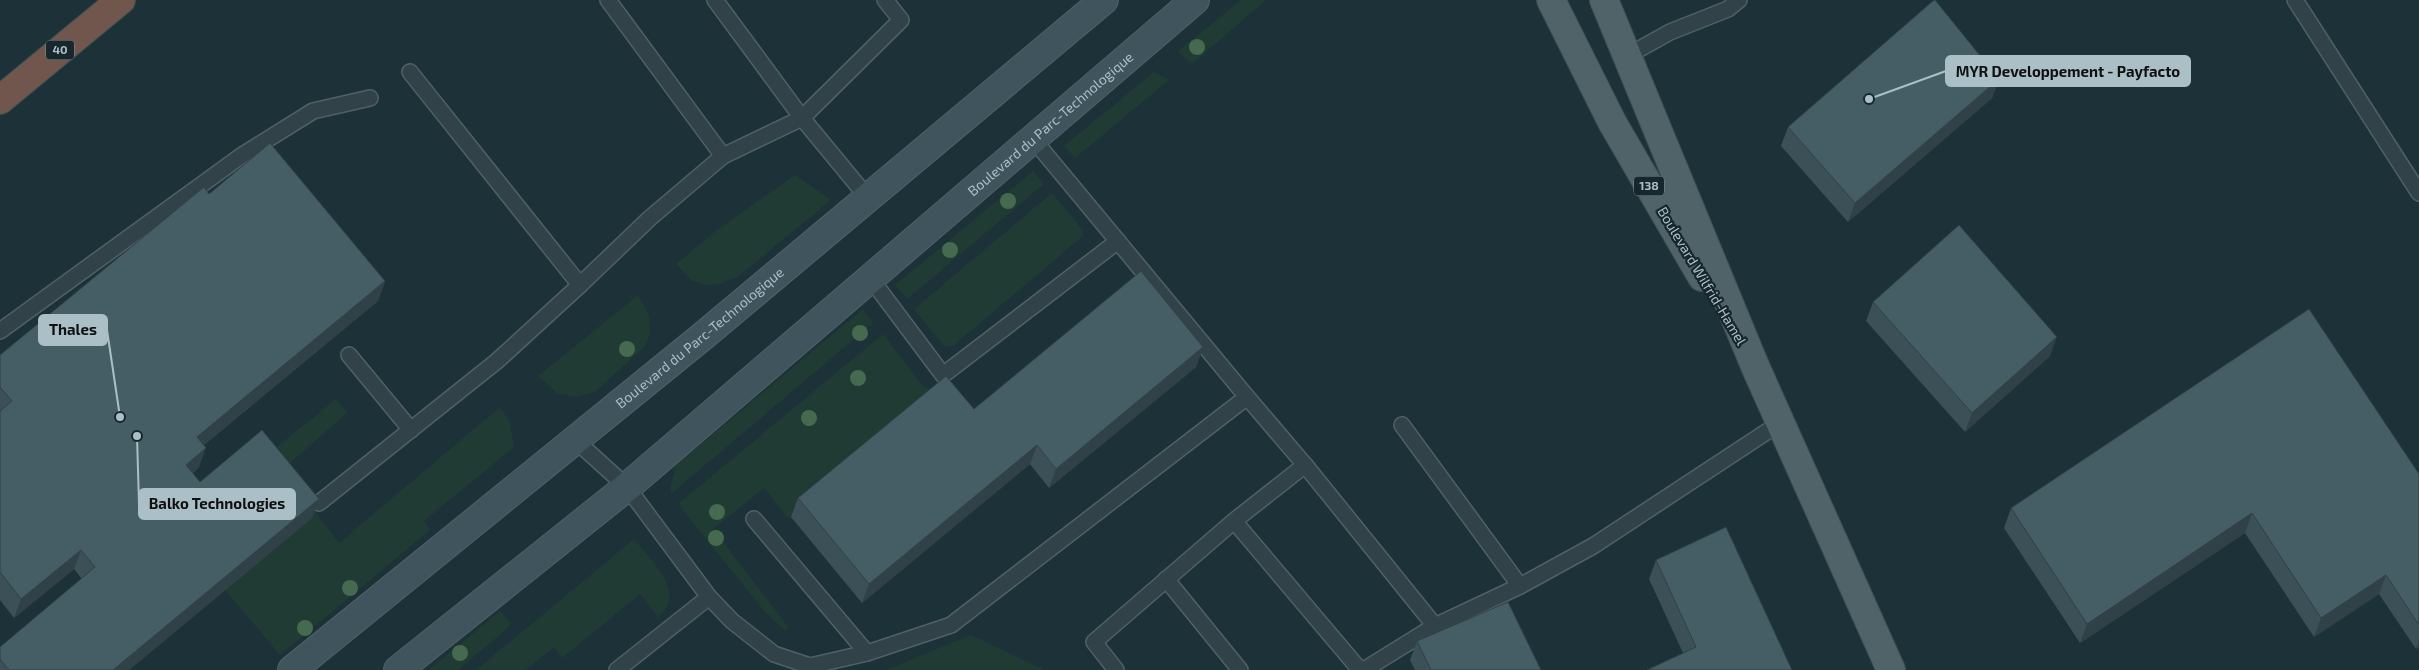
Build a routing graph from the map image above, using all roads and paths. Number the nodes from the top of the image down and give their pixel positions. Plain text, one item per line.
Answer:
1 (121, 0) edge
2 (608, 0) edge
3 (715, 0) edge
4 (886, 0) edge
5 (1104, 0) edge
6 (1195, 0) edge
7 (1551, 0) edge
8 (1604, 0) edge
9 (1739, 0) edge
10 (2295, 0) edge
11 (1627, 56) junction
12 (410, 72) dead end
13 (370, 98) dead end
14 (0, 100) edge
15 (802, 118) junction
16 (1033, 139) junction
17 (723, 156) junction
18 (2419, 193) edge
19 (868, 198) junction
20 (1118, 240) junction
21 (871, 279) junction
22 (580, 285) junction
23 (0, 331) edge
24 (350, 354) dead end
25 (1755, 366) junction
26 (1247, 397) junction
27 (1780, 423) junction
28 (1402, 425) dead end
29 (411, 430) junction
30 (574, 439) junction
31 (1305, 465) junction
32 (627, 487) junction
33 (319, 504) dead end
34 (754, 519) dead end
35 (1234, 521) junction
36 (1166, 579) junction
37 (1520, 586) junction
38 (709, 597) junction
39 (1435, 626) junction
40 (867, 653) junction
41 (292, 670) edge
42 (398, 670) edge
43 (617, 670) edge
44 (1116, 670) edge
45 (1240, 670) edge
46 (1360, 670) edge
47 (1364, 670) edge
48 (1890, 670) edge

1 - 14 highway, 40
2 - 17 lane
3 - 15 lane
4 - 15 lane
5 - 19 main road, Boulevard du Parc-Technologique
6 - 16 main road, Boulevard du Parc-Technologique
7 - 25 main road, Boulevard Wilfrid-Hamel / 138
8 - 11 main road, Boulevard Wilfrid-Hamel / 138
9 - 11 lane
10 - 18 lane
11 - 25 main road, Boulevard Wilfrid-Hamel / 138
12 - 22 lane
13 - 23 lane
15 - 17 lane
15 - 19 lane
16 - 20 lane
16 - 21 main road, Boulevard du Parc-Technologique
17 - 22 lane
19 - 30 main road, Boulevard du Parc-Technologique
20 - 21 lane
20 - 26 lane
21 - 32 main road, Boulevard du Parc-Technologique
22 - 29 lane
24 - 29 lane
25 - 27 main road, Boulevard Wilfrid-Hamel / 138
26 - 31 lane
26 - 40 lane
27 - 37 lane
27 - 48 main road, Boulevard Wilfrid-Hamel / 138
28 - 37 lane
29 - 33 lane
30 - 32 lane
30 - 41 main road, Boulevard du Parc-Technologique
31 - 35 lane
31 - 39 lane
32 - 38 lane
32 - 42 main road, Boulevard du Parc-Technologique
34 - 40 lane
35 - 36 lane
35 - 46 lane
36 - 44 lane
36 - 45 lane
37 - 39 lane
38 - 40 lane
38 - 43 lane
39 - 47 lane

